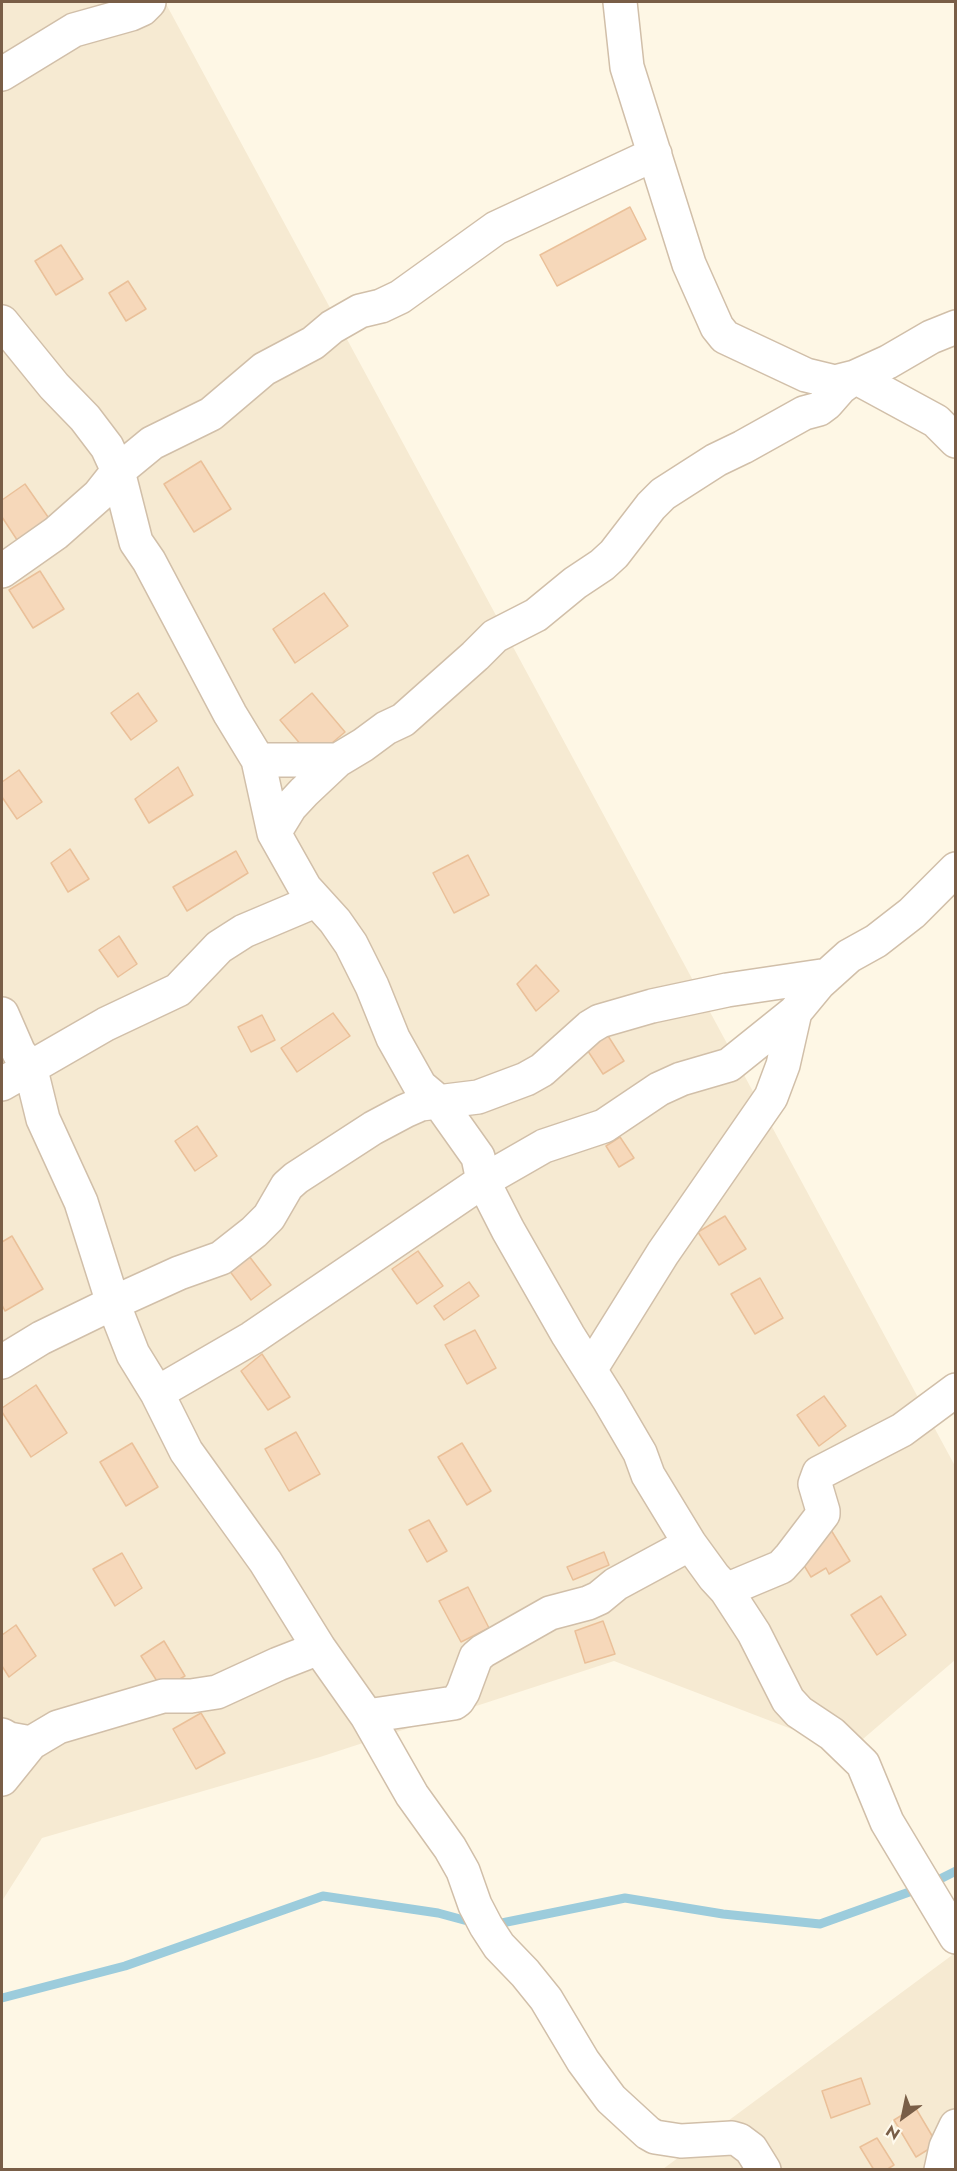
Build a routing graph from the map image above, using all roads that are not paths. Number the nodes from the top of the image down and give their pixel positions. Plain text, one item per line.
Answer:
1 (149, 2) edge
2 (620, 2) edge
3 (2, 74) edge
4 (655, 154) junction
5 (2, 322) edge
6 (956, 327) edge
7 (855, 377) junction
8 (956, 441) edge
9 (118, 471) junction
10 (2, 571) edge
11 (258, 760) junction
12 (338, 760) junction
13 (274, 833) junction
14 (956, 869) edge
15 (315, 901) junction
16 (828, 975) junction
17 (795, 1012) junction
18 (2, 1014) edge
19 (30, 1066) junction
20 (2, 1084) edge
21 (439, 1102) junction
22 (483, 1181) junction
23 (113, 1303) junction
24 (2, 1362) edge
25 (590, 1370) junction
26 (956, 1390) edge
27 (157, 1393) junction
28 (690, 1544) junction
29 (726, 1590) junction
30 (319, 1648) junction
31 (367, 1716) junction
32 (16, 1739) edge
33 (2, 1779) edge
34 (946, 1900) edge
35 (956, 1938) edge
36 (956, 2126) edge
37 (764, 2169) edge
38 (941, 2169) edge

1 - 3 street
2 - 4 street
4 - 7 street
4 - 9 street
5 - 9 street
6 - 7 street
7 - 8 street
7 - 12 street
9 - 10 street
9 - 11 street
11 - 12 street
11 - 13 street
12 - 13 street
13 - 15 street
14 - 16 street
15 - 19 street
15 - 21 street
16 - 17 street
16 - 21 street
17 - 22 street
17 - 25 street
18 - 19 street
19 - 20 street
19 - 23 street
21 - 22 street
21 - 23 street
22 - 25 street
22 - 27 street
23 - 24 street
23 - 27 street
25 - 28 street
26 - 29 street
27 - 30 street
28 - 29 street
28 - 31 street
29 - 34 street
30 - 31 street
30 - 32 street
31 - 37 street
32 - 33 street
34 - 35 street
36 - 38 street

